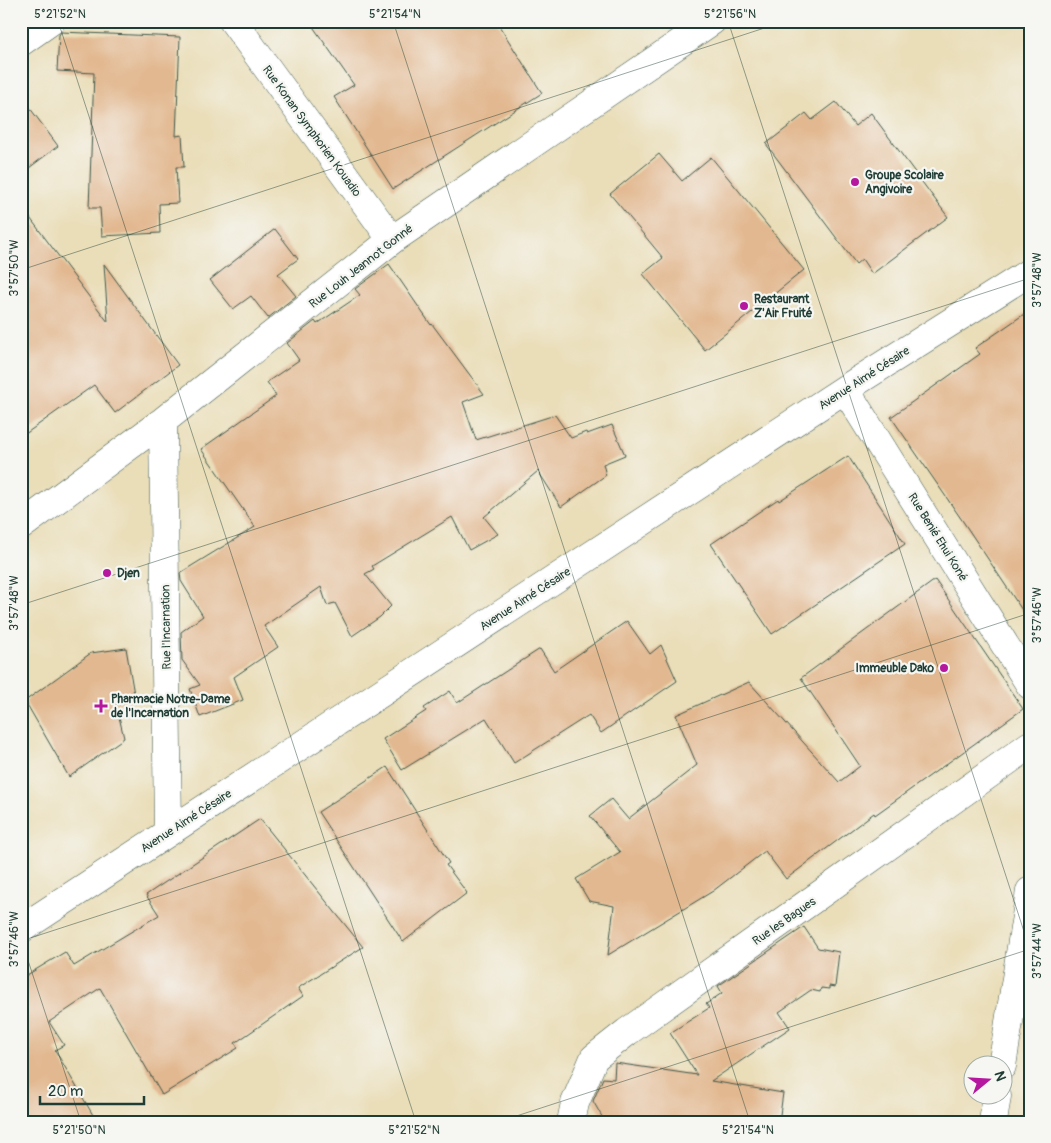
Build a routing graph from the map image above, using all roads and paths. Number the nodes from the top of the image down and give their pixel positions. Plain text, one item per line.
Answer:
1 (51, 21) edge
2 (233, 21) edge
3 (712, 21) edge
4 (21, 42) edge
5 (392, 240) junction
6 (1030, 272) edge
7 (845, 389) junction
8 (164, 421) junction
9 (21, 526) edge
10 (1030, 685) edge
11 (1030, 745) edge
12 (168, 832) junction
13 (1030, 891) edge
14 (21, 929) edge
15 (1004, 1056) edge
16 (996, 1106) edge
17 (571, 1122) edge
18 (993, 1122) edge

1 - 4 street
2 - 5 street, Rue Konan Symphorien Kouadio
3 - 5 street, Rue Louh Jeannot Gonné
5 - 8 street, Rue Louh Jeannot Gonné
6 - 7 street, Avenue Aimé Césaire
7 - 10 street, Rue Benié Ehui Koné
7 - 12 street, Avenue Aimé Césaire
8 - 9 street, Rue Louh Jeannot Gonné
8 - 12 street, Rue l'Incarnation
11 - 17 street, Rue les Bagues
12 - 14 street, Avenue Aimé Césaire
13 - 15 street
16 - 18 street

